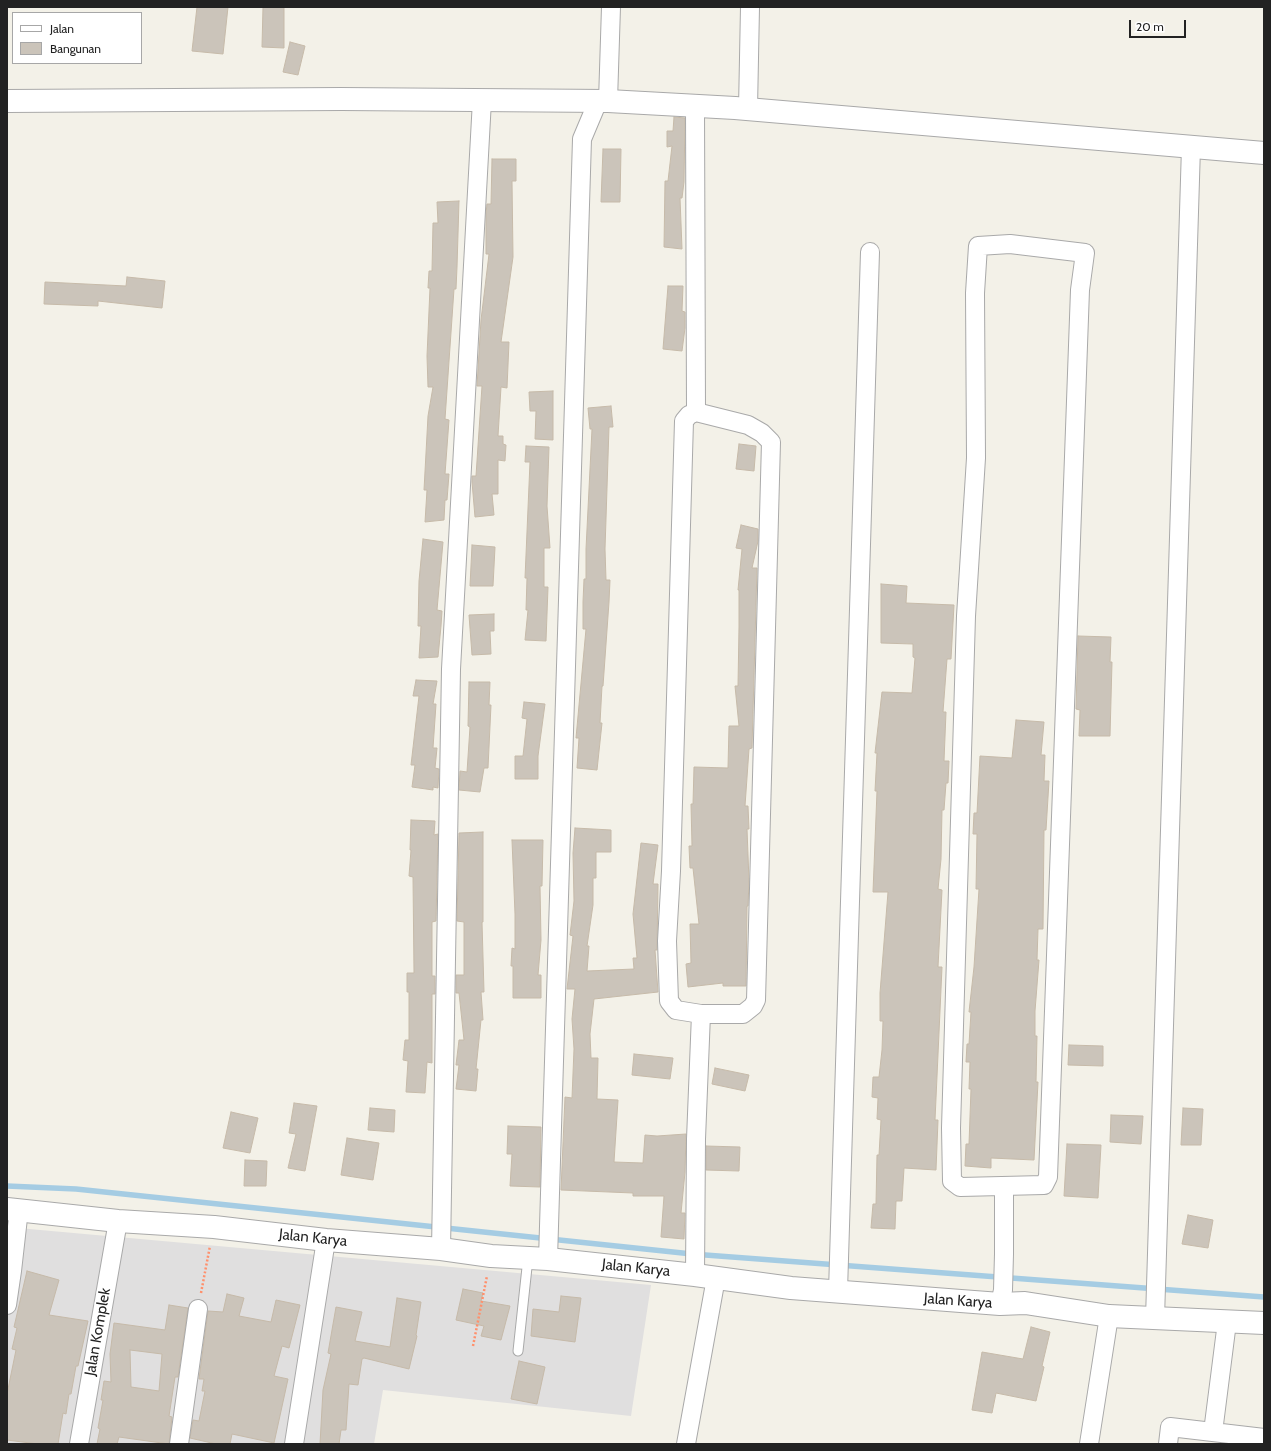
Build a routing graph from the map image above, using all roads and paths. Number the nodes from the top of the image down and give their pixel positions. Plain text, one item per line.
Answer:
1 (611, 7) edge
2 (750, 7) edge
3 (482, 100) junction
4 (7, 101) edge
5 (603, 101) junction
6 (695, 106) junction
7 (748, 109) junction
8 (1191, 147) junction
9 (1264, 153) edge
10 (870, 252) dead end
11 (696, 412) junction
12 (701, 1014) junction
13 (1004, 1187) junction
14 (13, 1209) edge
15 (118, 1220) junction
16 (214, 1226) junction
17 (326, 1240) junction
18 (441, 1243) junction
19 (492, 1256) junction
20 (542, 1256) junction
21 (702, 1273) junction
22 (838, 1291) junction
23 (1001, 1297) junction
24 (7, 1305) edge
25 (198, 1309) joint
26 (1156, 1309) junction
27 (1109, 1316) junction
28 (1227, 1322) junction
29 (1264, 1323) edge
30 (473, 1346) dead end
31 (518, 1351) dead end
32 (1213, 1432) junction
33 (1264, 1438) edge
34 (79, 1444) edge
35 (179, 1444) edge
36 (294, 1444) edge
37 (686, 1444) edge
38 (1089, 1444) edge
39 (1168, 1444) edge

1 - 5 street
2 - 7 street
3 - 4 street
3 - 5 street
3 - 18 street
5 - 6 street
5 - 20 street
6 - 7 street
6 - 11 street
7 - 8 street
8 - 9 street
8 - 26 street
10 - 22 street
11 - 12 street
11 - 12 street
12 - 21 street
13 - 13 street
13 - 23 street
14 - 15 street, Jalan Karya
14 - 24 street
15 - 16 street, Jalan Karya
15 - 34 street, Jalan Komplek
16 - 17 street, Jalan Karya
16 - 25 path
17 - 18 street, Jalan Karya
17 - 36 street
18 - 19 street, Jalan Karya
19 - 20 street, Jalan Karya
19 - 30 path
20 - 21 street, Jalan Karya
20 - 31 lane
21 - 22 street, Jalan Karya
21 - 37 street
22 - 23 street, Jalan Karya
23 - 27 street, Jalan Karya
25 - 35 street
26 - 27 street, Jalan Karya
26 - 28 street, Jalan Karya
27 - 38 street
28 - 29 street, Jalan Karya
28 - 32 street
32 - 33 street
32 - 39 street

